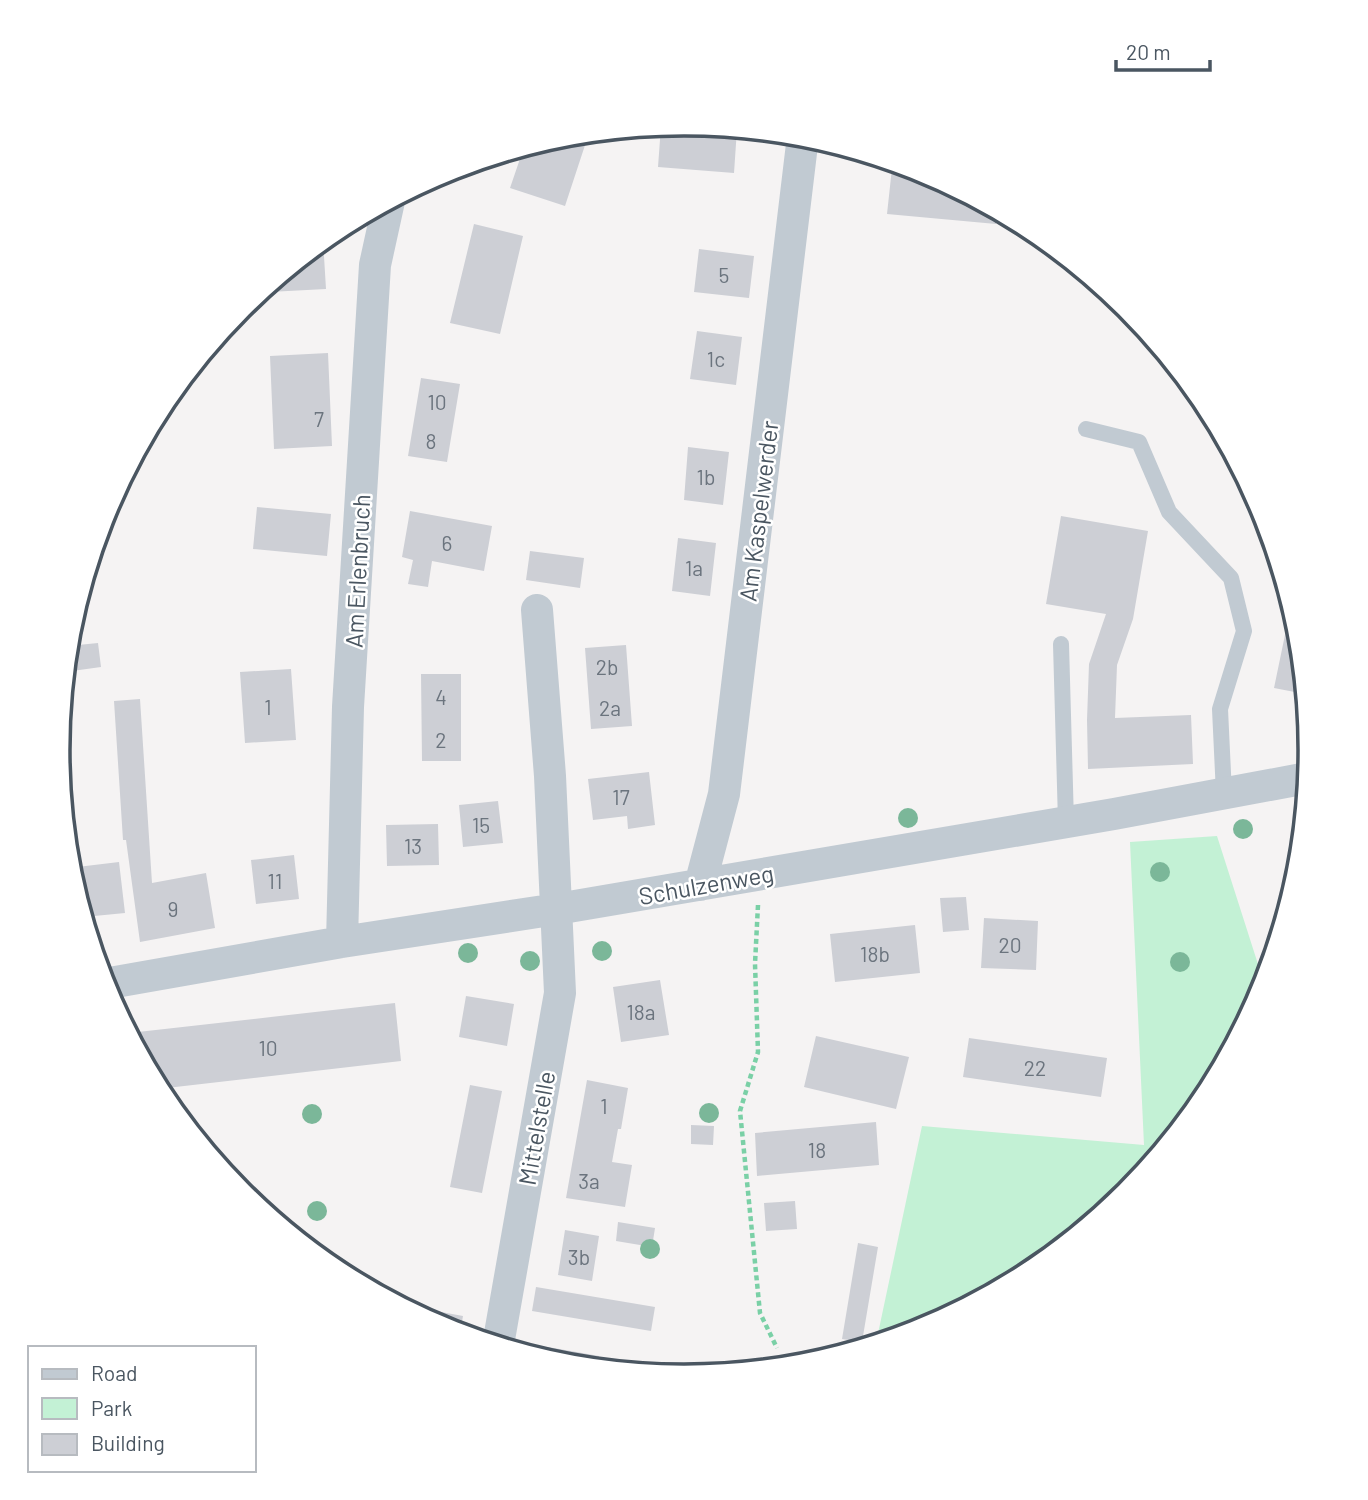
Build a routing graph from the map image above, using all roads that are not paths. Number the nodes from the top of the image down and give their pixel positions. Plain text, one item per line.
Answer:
1 (801, 148) edge
2 (385, 213) edge
3 (1086, 429) dead end
4 (537, 610) dead end
5 (1061, 644) dead end
6 (1297, 780) edge
7 (1224, 794) junction
8 (1066, 822) junction
9 (700, 885) junction
10 (556, 909) junction
11 (342, 942) junction
12 (116, 982) edge
13 (500, 1335) edge

1 - 9 street, Am Kaspelwerder
2 - 11 street, Am Erlenbruch
3 - 7 lane
4 - 10 street
5 - 8 lane
6 - 7 street, Schulzenweg
7 - 8 street, Schulzenweg
8 - 9 street, Schulzenweg
9 - 10 street, Schulzenweg
10 - 11 street, Schulzenweg
10 - 13 street, Mittelstelle
11 - 12 street, Schulzenweg

